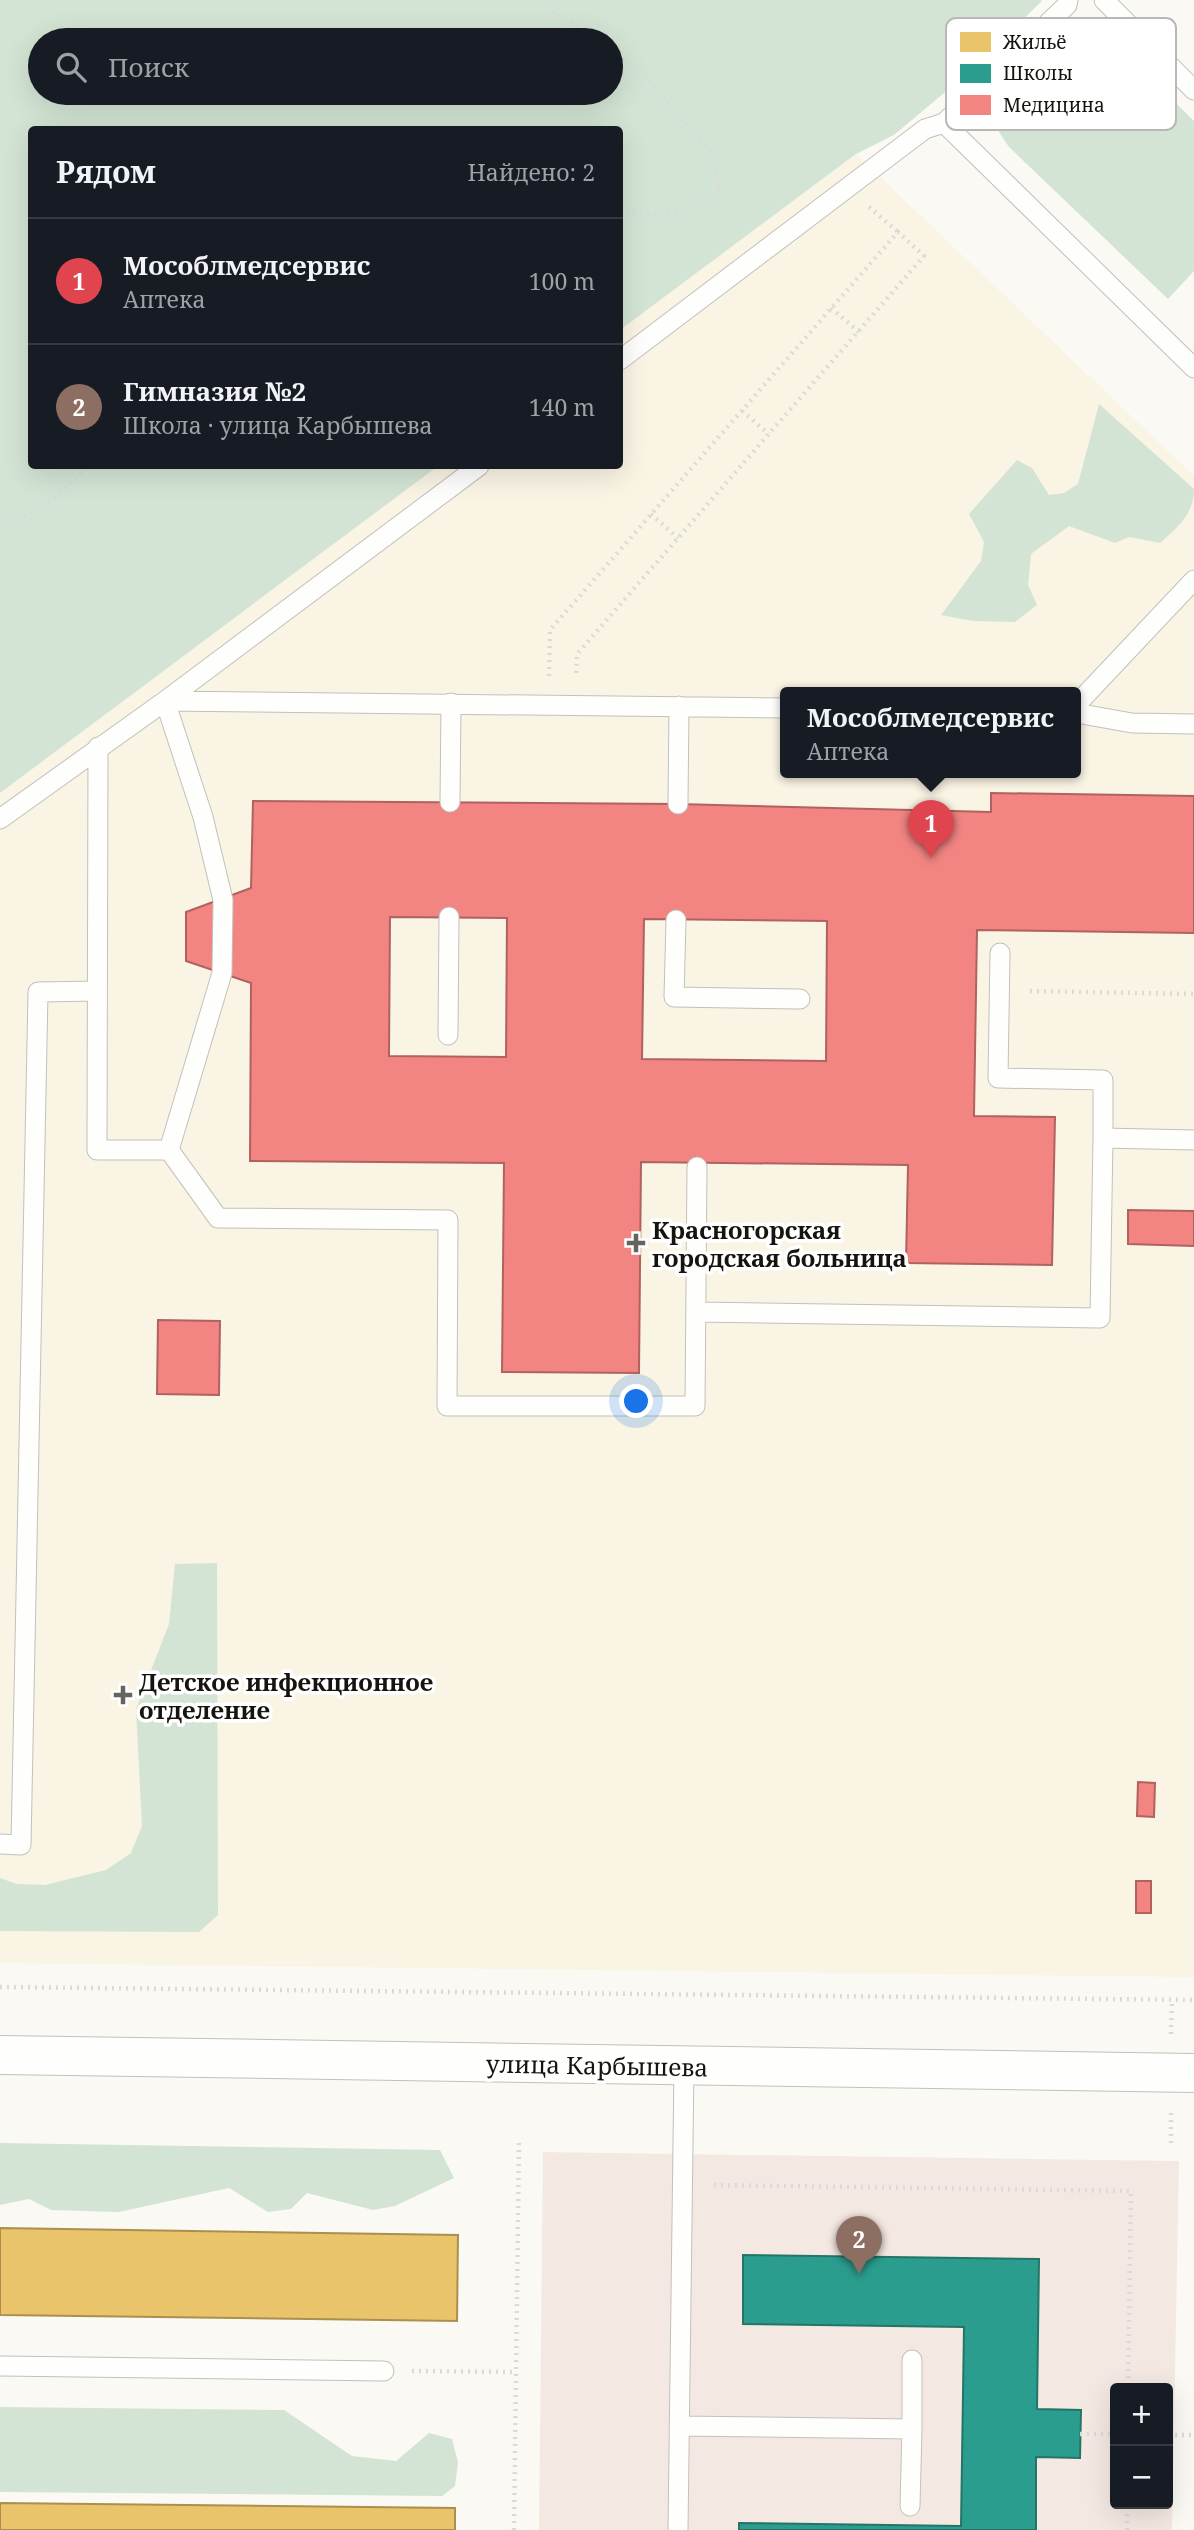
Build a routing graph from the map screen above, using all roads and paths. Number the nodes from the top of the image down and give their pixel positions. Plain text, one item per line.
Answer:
1 (544, 0) edge
2 (1068, 0) edge
3 (1104, 0) edge
4 (1053, 18) edge
5 (1122, 18) edge
6 (578, 28) edge
7 (623, 59) edge
8 (1176, 72) edge
9 (1194, 90) edge
10 (944, 123) edge
11 (951, 130) edge
12 (623, 212) edge
13 (831, 308) junction
14 (859, 332) junction
15 (623, 358) edge
16 (1194, 368) edge
17 (742, 411) junction
18 (769, 434) junction
19 (86, 469) edge
20 (475, 469) edge
21 (651, 514) junction
22 (0, 530) edge
23 (678, 538) junction
24 (1194, 580) edge
25 (1081, 700) edge
26 (165, 701) junction
27 (451, 703) junction
28 (549, 704) junction
29 (576, 705) junction
30 (679, 706) junction
31 (780, 708) edge
32 (1081, 714) edge
33 (1194, 724) edge
34 (98, 747) junction
35 (450, 802) dead end
36 (678, 804) dead end
37 (0, 820) edge
38 (449, 917) dead end
39 (676, 920) dead end
40 (1000, 953) dead end
41 (97, 991) junction
42 (1000, 991) junction
43 (1194, 994) edge
44 (800, 999) dead end
45 (448, 1035) dead end
46 (1103, 1139) junction
47 (1194, 1140) edge
48 (169, 1150) junction
49 (697, 1167) dead end
50 (696, 1312) junction
51 (0, 1844) edge
52 (0, 1987) edge
53 (1194, 2000) edge
54 (0, 2055) edge
55 (684, 2067) junction
56 (1194, 2073) edge
57 (519, 2138) dead end
58 (682, 2184) junction
59 (912, 2360) dead end
60 (0, 2366) edge
61 (384, 2371) joint
62 (516, 2372) junction
63 (1128, 2383) edge
64 (679, 2426) junction
65 (912, 2429) junction
66 (1080, 2434) dead end
67 (1110, 2434) edge
68 (1173, 2435) edge
69 (1194, 2435) edge
70 (910, 2506) dead end
71 (1127, 2509) edge
72 (514, 2530) edge
73 (678, 2530) edge
74 (1127, 2530) edge

1 - 6 path
2 - 4 lane
3 - 5 lane
7 - 12 path
8 - 9 lane
10 - 15 lane
11 - 16 lane
13 - 14 path
13 - 14 path
13 - 17 path
14 - 18 path
17 - 18 path
17 - 21 path
18 - 23 path
19 - 22 path
20 - 26 lane
21 - 23 path
21 - 28 path
23 - 29 path
24 - 25 lane
26 - 27 lane
26 - 34 lane
26 - 48 lane
27 - 28 lane
27 - 35 lane
28 - 29 lane
29 - 30 lane
30 - 31 lane
30 - 36 lane
32 - 33 lane
34 - 37 lane
34 - 41 lane
38 - 45 lane
39 - 44 lane
40 - 42 lane
41 - 48 lane
41 - 51 lane
42 - 43 path
42 - 46 lane
46 - 47 lane
46 - 50 lane
48 - 50 lane
49 - 50 lane
52 - 53 path
54 - 55 street, улица Карбышева
55 - 56 street, улица Карбышева
55 - 58 lane
57 - 62 path
58 - 63 path
58 - 64 lane
59 - 65 lane
60 - 61 lane
61 - 62 path
62 - 72 path
64 - 65 lane
64 - 73 lane
65 - 70 lane
66 - 67 path
68 - 69 path
71 - 74 path

